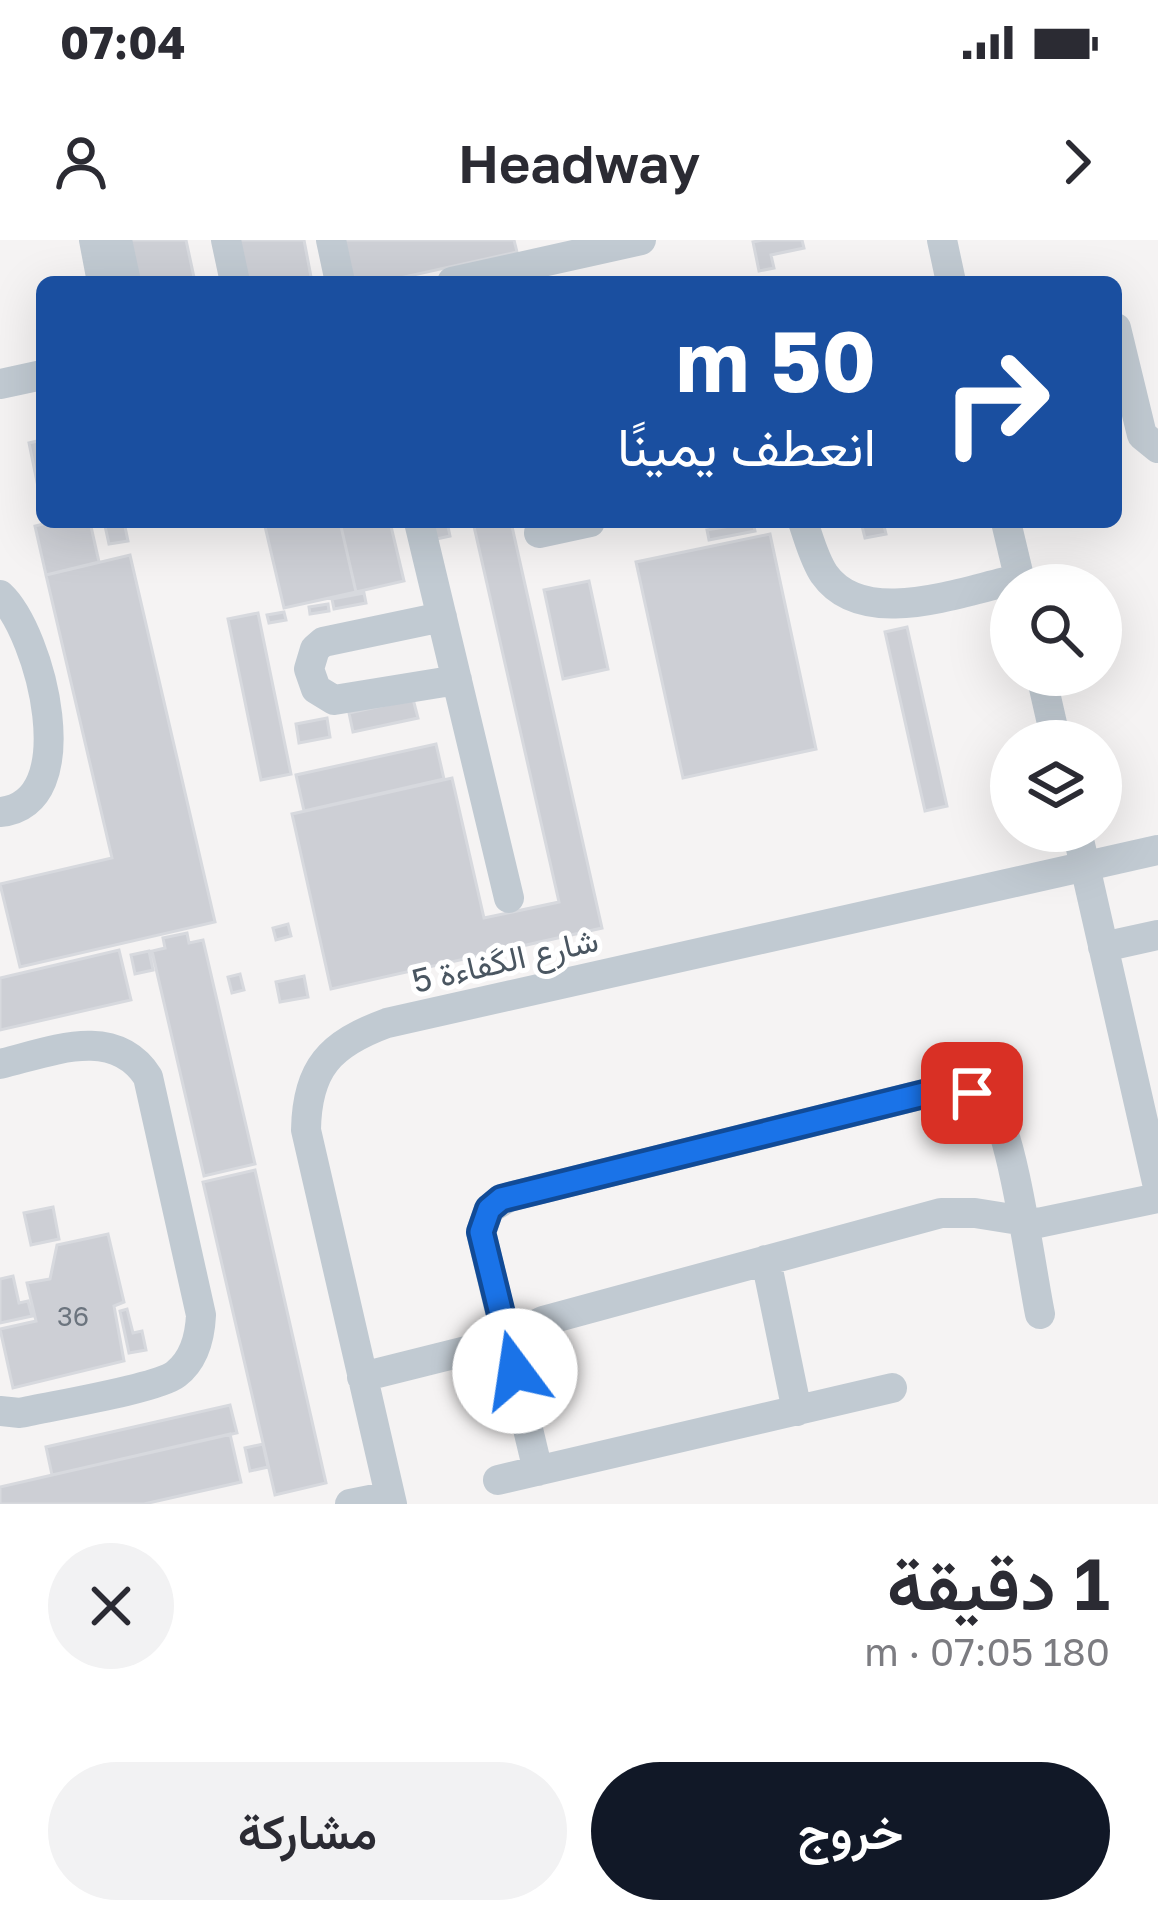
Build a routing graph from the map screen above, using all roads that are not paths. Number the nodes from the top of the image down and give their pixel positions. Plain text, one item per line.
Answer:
1 (94, 240) edge
2 (117, 240) edge
3 (226, 240) edge
4 (331, 240) edge
5 (641, 240) edge
6 (942, 240) edge
7 (551, 250) edge
8 (101, 276) edge
9 (125, 276) edge
10 (234, 276) edge
11 (339, 276) edge
12 (471, 276) edge
13 (951, 276) edge
14 (1122, 353) edge
15 (36, 376) edge
16 (0, 385) edge
17 (1158, 448) edge
18 (420, 528) edge
19 (562, 528) edge
20 (806, 528) edge
21 (1007, 528) edge
22 (539, 533) dead end
23 (1016, 564) edge
24 (990, 588) edge
25 (0, 595) edge
26 (442, 617) junction
27 (457, 680) junction
28 (3, 820) edge
29 (1158, 850) edge
30 (1082, 852) edge
31 (1085, 867) junction
32 (509, 898) dead end
33 (1158, 935) edge
34 (1103, 947) junction
35 (0, 1064) edge
36 (1157, 1182) edge
37 (1022, 1223) junction
38 (766, 1260) junction
39 (1040, 1314) dead end
40 (507, 1339) junction
41 (362, 1377) junction
42 (892, 1388) dead end
43 (0, 1411) edge
44 (797, 1411) junction
45 (538, 1471) junction
46 (498, 1480) dead end
47 (391, 1500) edge
48 (350, 1504) edge

1 - 8 street
2 - 9 street
3 - 10 street
4 - 11 street
5 - 7 street
6 - 13 street
7 - 12 street
14 - 17 street
15 - 16 street
18 - 26 street
19 - 22 street
20 - 24 street
21 - 23 street
25 - 28 street
26 - 27 street
26 - 27 street
27 - 32 street
29 - 31 street, شارع الكَفاءة 5
30 - 31 street
31 - 34 street
31 - 41 street, شارع الكَفاءة 5
33 - 34 street
34 - 36 street
35 - 43 street
36 - 37 street
37 - 38 street
37 - 39 street
37 - 40 street
38 - 40 street
38 - 44 street
40 - 41 street
40 - 45 street
41 - 47 street, شارع الكَفاءة 5
42 - 44 street
44 - 45 street
45 - 46 street
47 - 48 street

